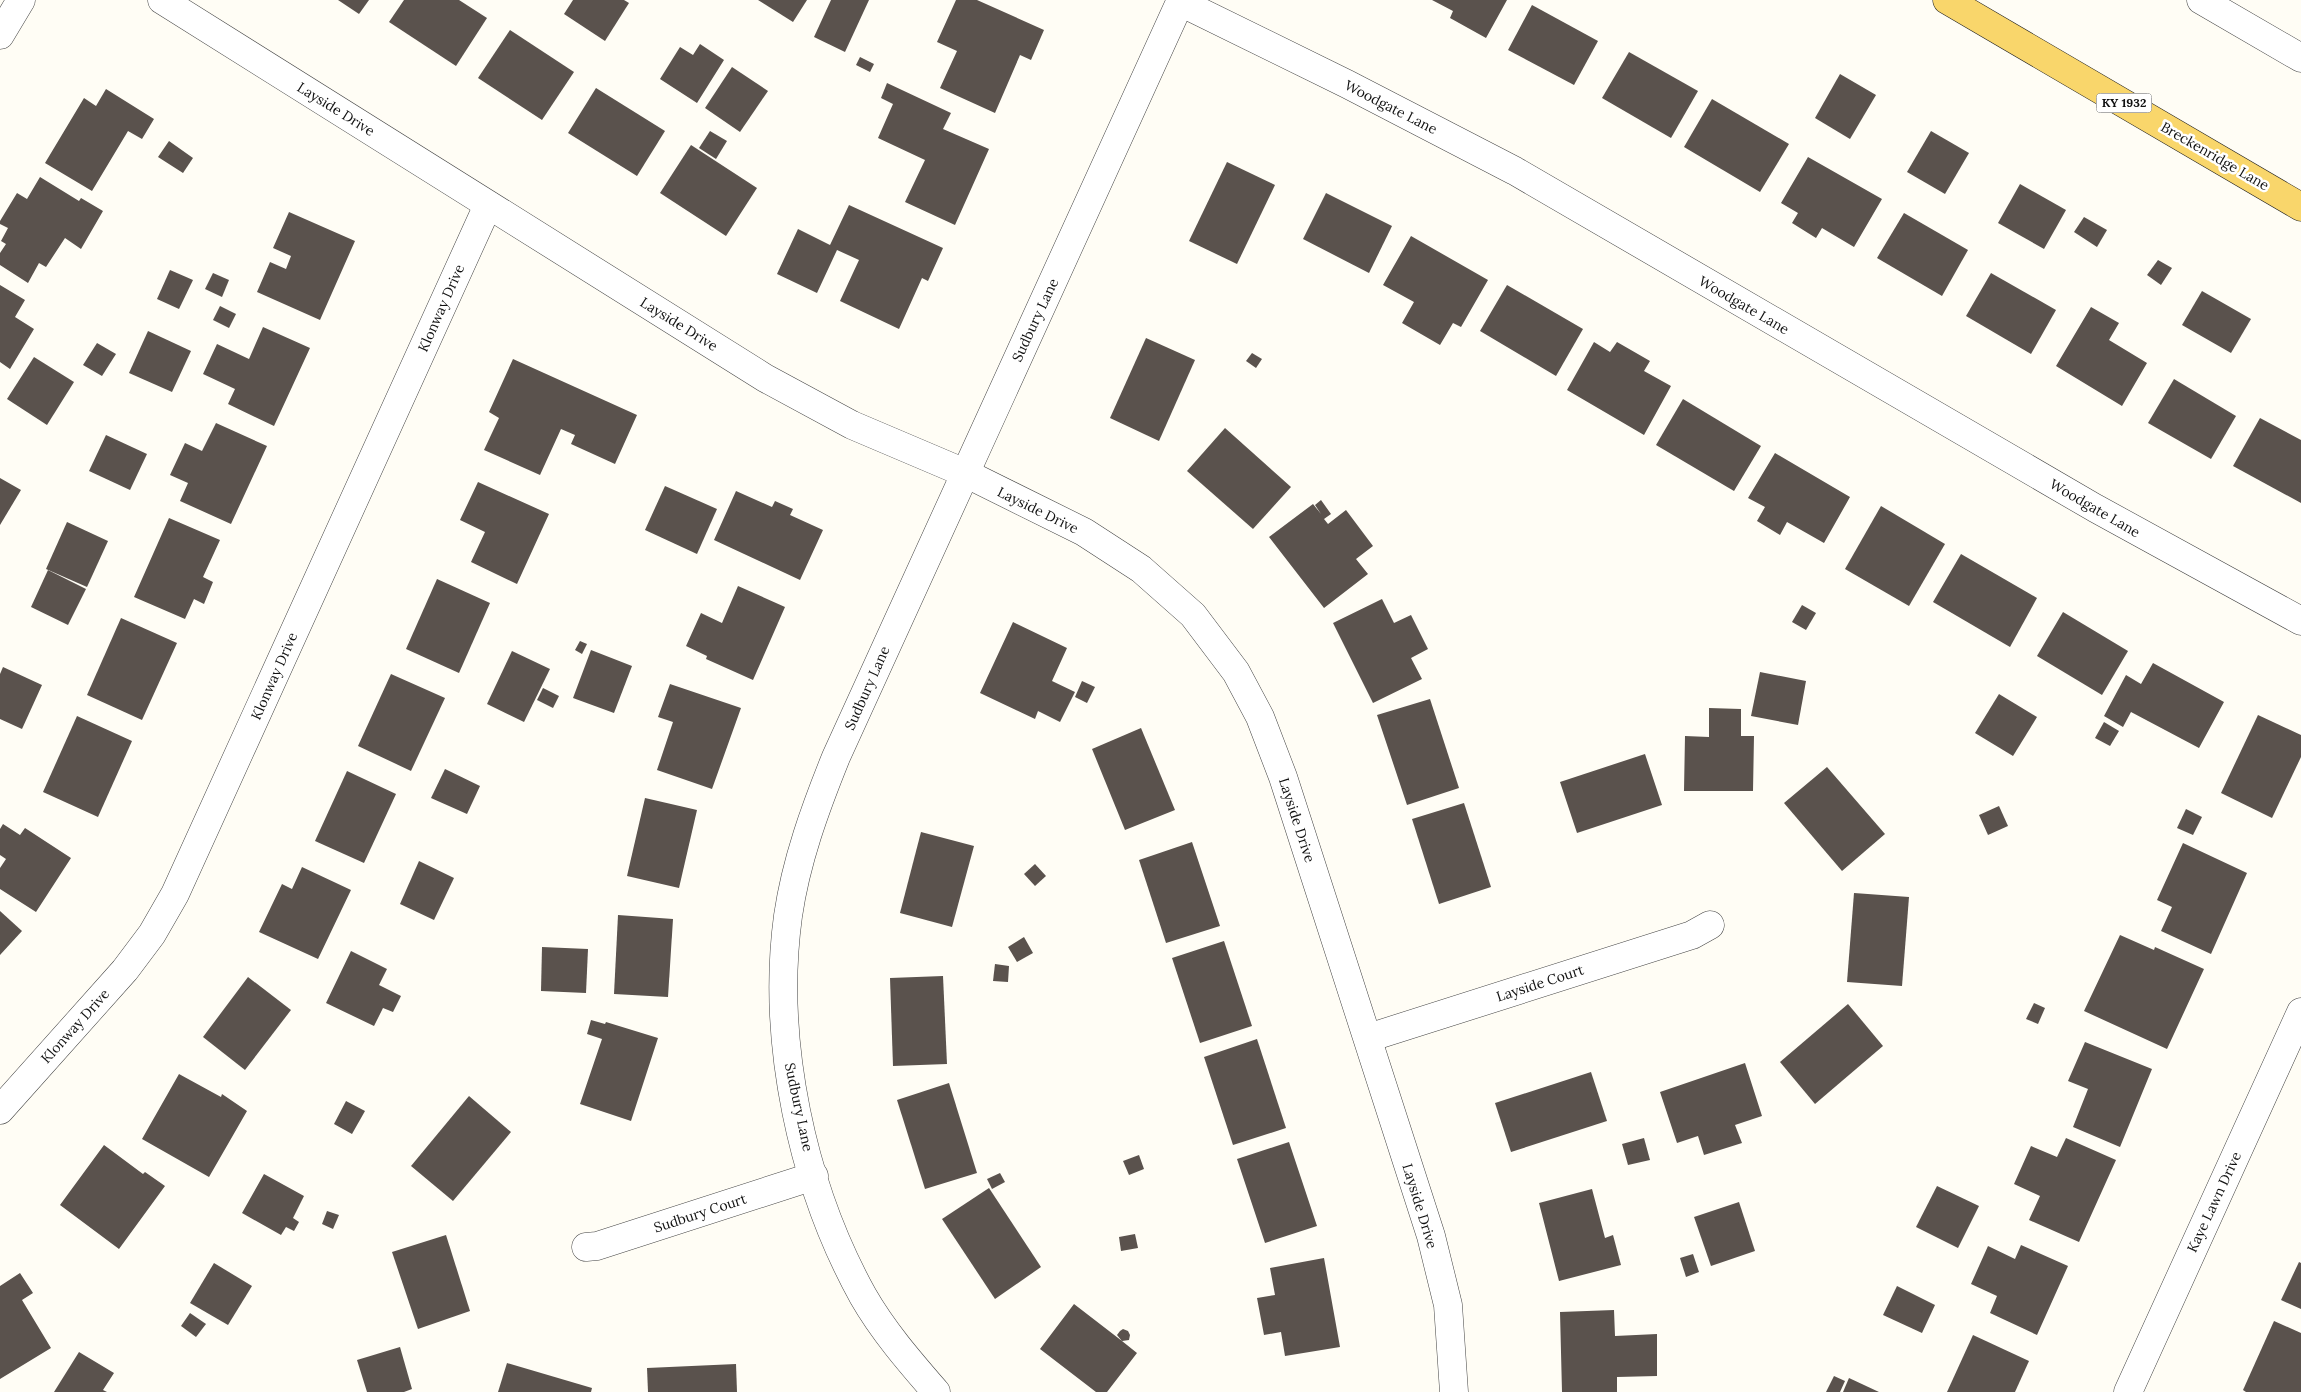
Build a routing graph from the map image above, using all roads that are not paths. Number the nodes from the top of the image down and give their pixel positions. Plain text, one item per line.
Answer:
1 (21, 0) edge
2 (162, 0) edge
3 (1947, 0) edge
4 (2201, 0) edge
5 (1181, 1) edge
6 (0, 36) edge
7 (2301, 58) edge
8 (488, 205) junction
9 (2301, 207) edge
10 (964, 473) junction
11 (2301, 621) edge
12 (1710, 924) dead end
13 (2301, 1012) edge
14 (1368, 1038) junction
15 (0, 1110) edge
16 (814, 1176) junction
17 (586, 1247) dead end
18 (936, 1392) edge
19 (1454, 1392) edge
20 (2128, 1392) edge

1 - 6 street
2 - 8 street, Layside Drive
3 - 9 main road, Breckenridge Lane / KY 1932
4 - 7 street
5 - 10 street, Sudbury Lane
5 - 11 street, Woodgate Lane
8 - 10 street, Layside Drive
8 - 15 street, Klonway Drive
10 - 14 street, Layside Drive
10 - 16 street, Sudbury Lane
12 - 14 street, Layside Court
13 - 20 street, Kaye Lawn Drive
14 - 19 street, Layside Drive
16 - 17 street, Sudbury Court
16 - 18 street, Sudbury Lane

